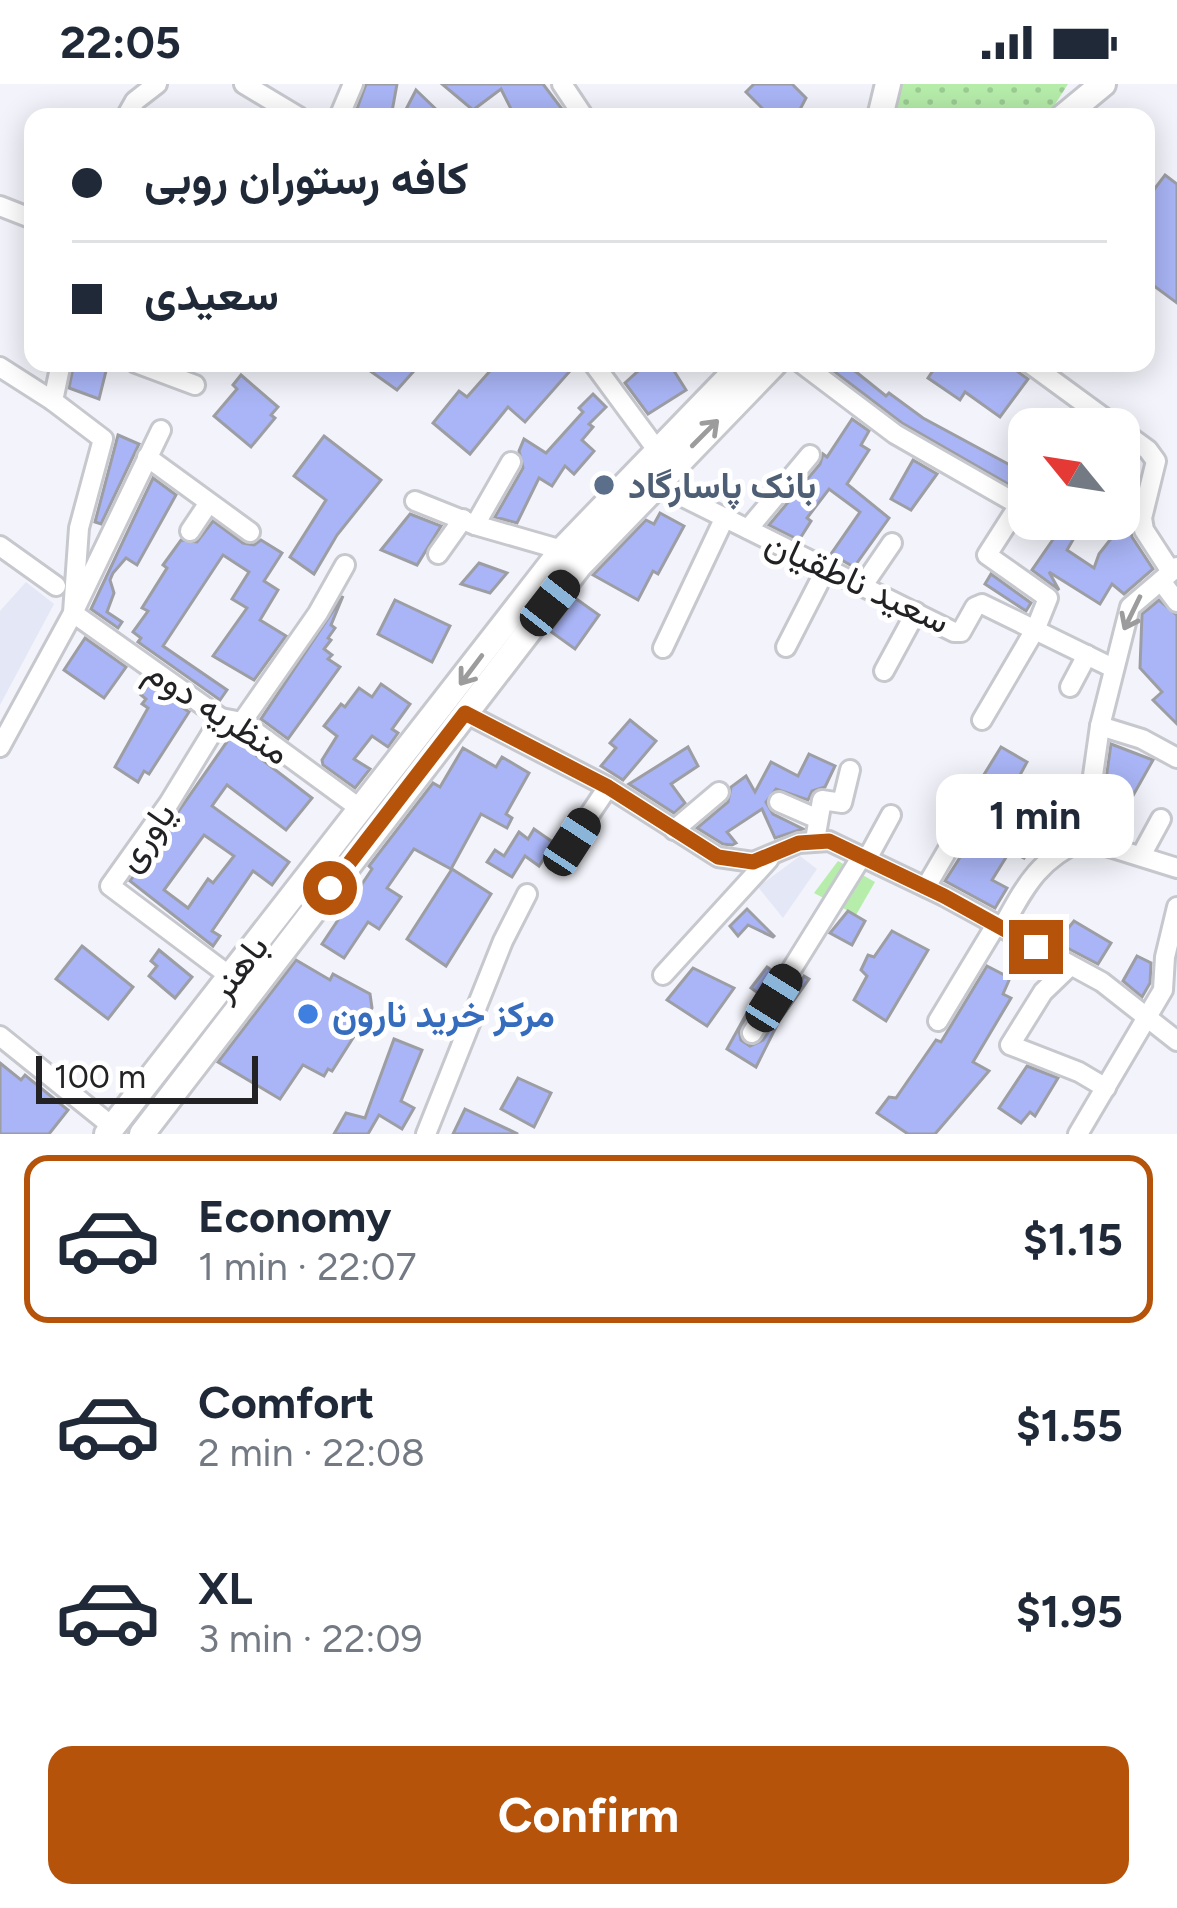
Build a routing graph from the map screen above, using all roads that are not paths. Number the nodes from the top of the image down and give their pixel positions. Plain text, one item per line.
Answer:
1 (157, 84) edge
2 (244, 84) edge
3 (1103, 84) edge
4 (132, 108) edge
5 (284, 108) edge
6 (1072, 108) edge
7 (0, 367) edge
8 (59, 372) edge
9 (159, 372) edge
10 (599, 372) edge
11 (734, 372) edge
12 (766, 372) edge
13 (813, 372) edge
14 (1041, 372) edge
15 (195, 386) dead end
16 (53, 400) junction
17 (161, 430) dead end
18 (657, 450) junction
19 (810, 454) dead end
20 (147, 457) junction
21 (511, 462) dead end
22 (655, 483) junction
23 (416, 501) dead end
24 (208, 504) junction
25 (725, 517) junction
26 (469, 522) junction
27 (748, 529) junction
28 (190, 531) dead end
29 (250, 532) dead end
30 (892, 544) dead end
31 (0, 546) edge
32 (562, 550) junction
33 (438, 554) dead end
34 (345, 565) dead end
35 (827, 567) junction
36 (1169, 573) edge
37 (864, 584) junction
38 (56, 586) dead end
39 (1177, 602) edge
40 (916, 611) junction
41 (73, 613) junction
42 (1036, 628) junction
43 (786, 647) dead end
44 (663, 648) dead end
45 (1087, 655) junction
46 (1113, 668) junction
47 (884, 671) dead end
48 (1070, 687) dead end
49 (465, 713) junction
50 (221, 718) junction
51 (982, 720) dead end
52 (242, 722) junction
53 (1100, 726) junction
54 (0, 747) edge
55 (1177, 758) edge
56 (850, 770) dead end
57 (608, 787) junction
58 (718, 792) dead end
59 (779, 802) dead end
60 (362, 810) junction
61 (891, 814) dead end
62 (969, 814) dead end
63 (818, 819) junction
64 (1161, 819) dead end
65 (674, 830) junction
66 (1084, 839) junction
67 (815, 840) junction
68 (572, 842) dead end
69 (1142, 854) junction
70 (772, 855) junction
71 (864, 858) junction
72 (1177, 868) edge
73 (926, 887) junction
74 (527, 894) dead end
75 (1177, 908) edge
76 (999, 926) junction
77 (1070, 966) junction
78 (664, 975) dead end
79 (231, 977) junction
80 (1149, 1016) junction
81 (938, 1021) dead end
82 (752, 1033) dead end
83 (0, 1036) edge
84 (1177, 1041) edge
85 (1106, 1088) junction
86 (121, 1132) edge
87 (426, 1134) edge
88 (1078, 1134) edge

1 - 4 street
2 - 5 street
3 - 6 main road
7 - 16 street
8 - 16 street
9 - 15 street
10 - 18 street
11 - 18 main road, باهنر
22 -> 12 main road, باهنر
13 - 42 street
14 - 36 street
16 - 41 street
17 - 20 street
18 - 32 main road, باهنر
19 - 27 street
20 - 24 street
20 - 41 street
21 - 26 street
22 - 25 street, سعید ناطقیان
22 - 49 main road, باهنر
23 - 26 street
24 - 28 street
24 - 29 street
25 - 27 street, سعید ناطقیان
25 - 44 street
26 - 32 street
26 - 33 street
27 - 35 street, سعید ناطقیان
30 - 37 street
31 - 38 street
32 -> 60 main road, باهنر
34 - 52 street
35 - 37 street, سعید ناطقیان
35 - 43 street
36 - 39 street
36 -> 46 street
37 - 40 street, سعید ناطقیان
40 - 42 street, سعید ناطقیان
40 - 47 street
41 - 50 street, منظریه دوم
41 - 54 street
42 - 45 street, سعید ناطقیان
42 - 51 street
45 - 46 street, سعید ناطقیان
45 - 48 street
46 - 53 street
49 - 57 street
49 - 86 main road, باهنر
50 - 52 street, منظریه دوم
50 - 79 street, یاوری
52 - 60 street, منظریه دوم
53 - 55 street
53 - 66 street
56 - 63 street
57 - 65 street
57 - 68 street
58 - 65 street
59 - 63 street
60 - 79 main road, باهنر
61 - 71 street
62 - 73 street
63 - 67 street
64 - 69 street
65 - 70 street
66 - 69 street
66 - 76 street
67 - 70 street
67 - 71 street
69 - 72 street
70 - 78 street
71 - 73 street
71 - 82 street
73 - 76 street
74 - 87 street
75 - 80 street
76 - 77 street
76 - 81 street
77 - 80 street
77 - 85 street
79 - 86 main road, باهنر
80 - 84 street
80 - 85 street
83 - 86 street
85 - 88 street

